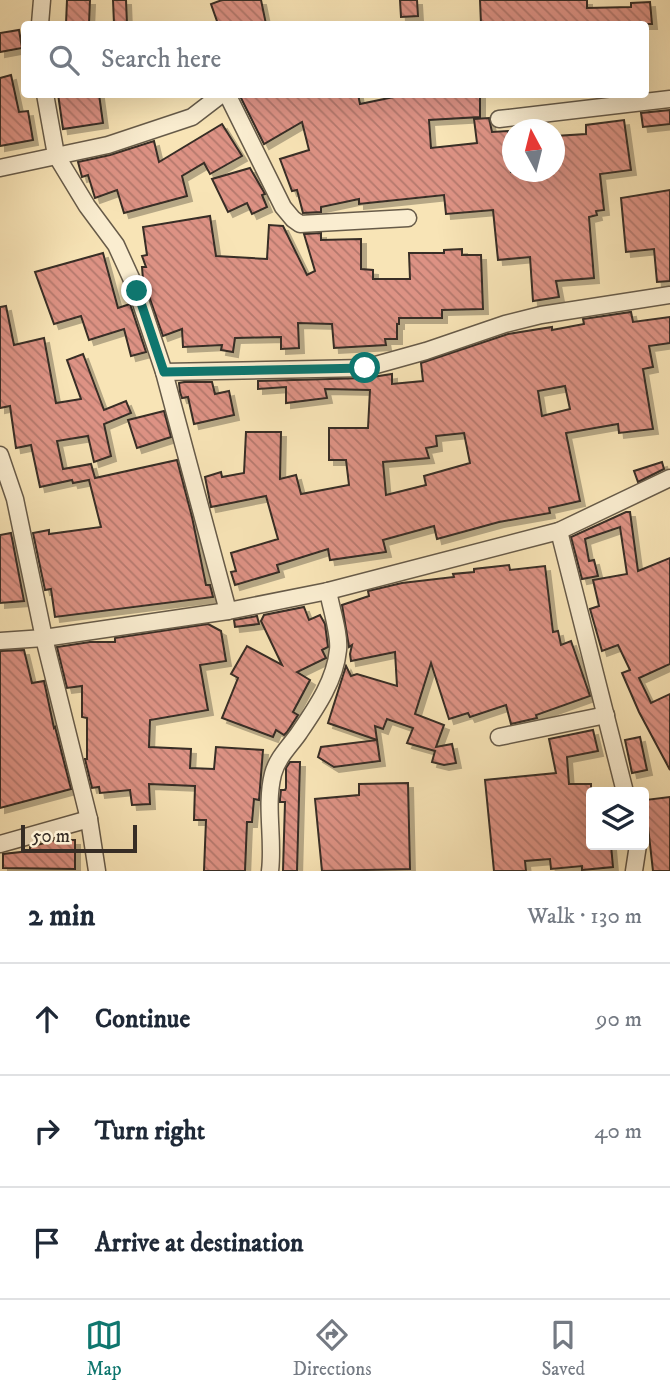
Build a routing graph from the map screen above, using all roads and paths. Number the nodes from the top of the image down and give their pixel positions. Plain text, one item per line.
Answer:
1 (43, 0) edge
2 (40, 21) edge
3 (46, 98) edge
4 (218, 98) edge
5 (226, 98) edge
6 (670, 99) edge
7 (499, 119) dead end
8 (56, 155) junction
9 (0, 168) edge
10 (408, 218) dead end
11 (670, 295) edge
12 (164, 372) junction
13 (0, 456) edge
14 (670, 478) edge
15 (559, 531) junction
16 (328, 592) junction
17 (228, 611) junction
18 (44, 638) junction
19 (0, 641) edge
20 (606, 715) junction
21 (499, 737) dead end
22 (624, 787) edge
23 (89, 819) junction
24 (0, 844) edge
25 (637, 850) edge
26 (97, 871) edge
27 (270, 871) edge
28 (634, 871) edge

1 - 2 street
3 - 8 street
4 - 8 street
5 - 10 street
6 - 7 street
8 - 9 street
8 - 12 street
11 - 12 street
12 - 17 street
13 - 18 street
14 - 15 street
15 - 16 street
15 - 20 street
16 - 17 street
16 - 27 street
17 - 18 street
18 - 19 street
18 - 23 street
20 - 21 street
20 - 22 street
23 - 24 street
23 - 26 street
25 - 28 street

